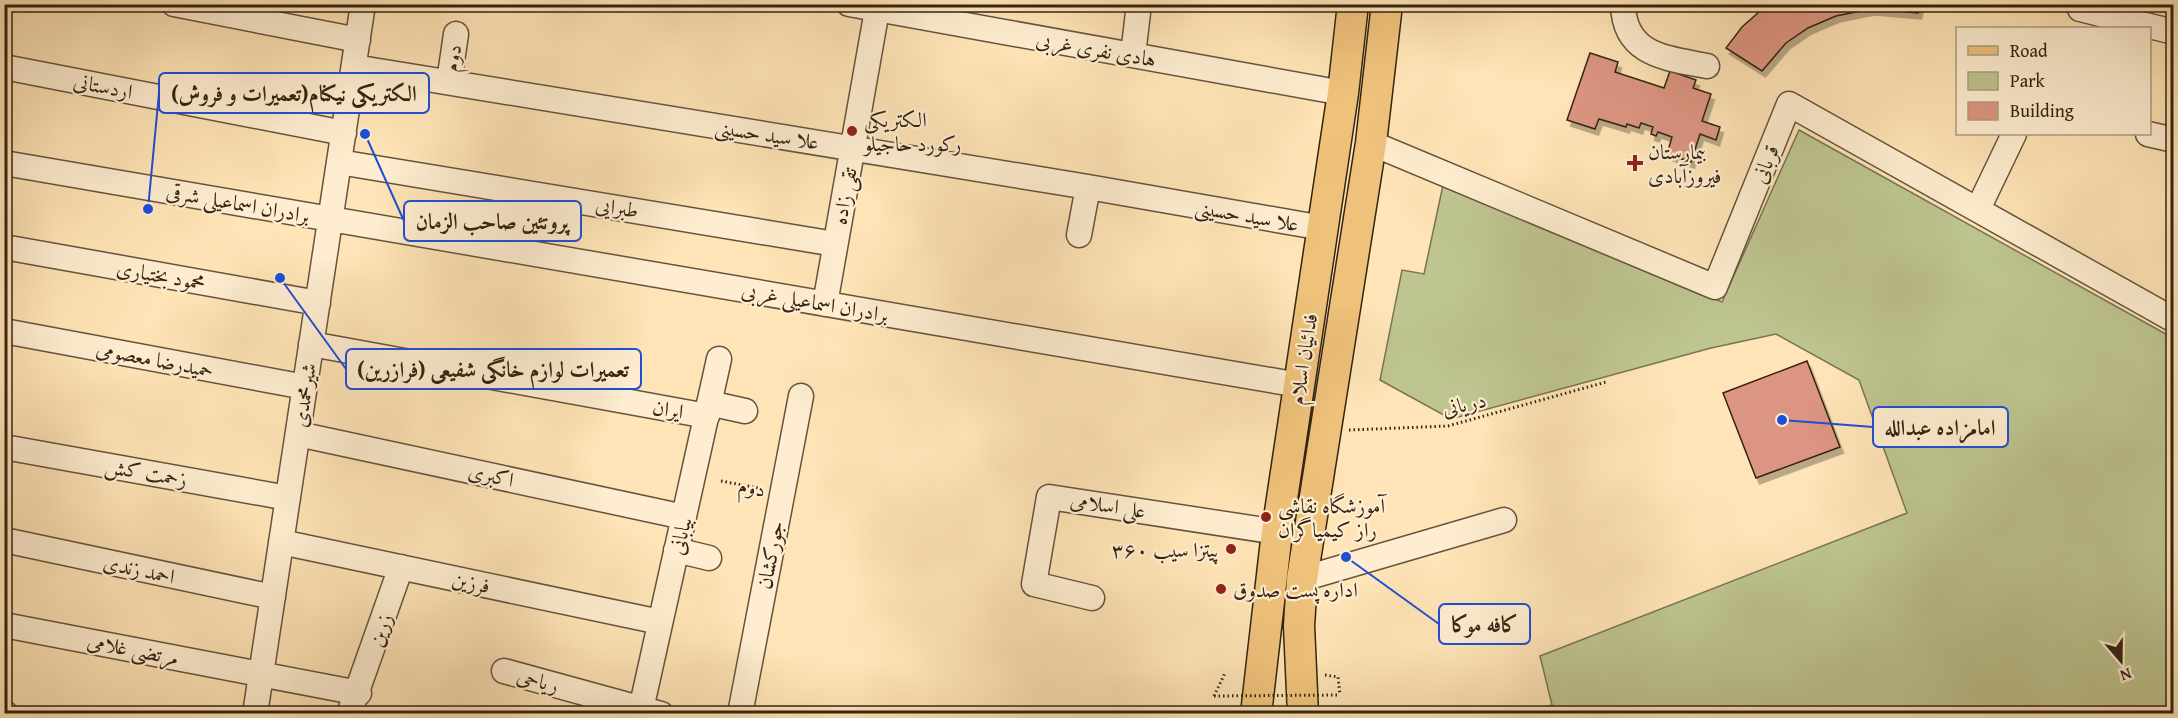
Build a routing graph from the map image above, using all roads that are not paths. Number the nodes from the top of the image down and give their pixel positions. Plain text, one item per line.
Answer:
1 (174, 4) edge
2 (363, 4) edge
3 (849, 4) edge
4 (1139, 4) edge
5 (1353, 4) edge
6 (1388, 4) edge
7 (1623, 4) edge
8 (878, 10) junction
9 (2077, 14) edge
10 (2116, 23) edge
11 (2142, 27) edge
12 (2151, 28) edge
13 (2174, 32) edge
14 (456, 34) dead end
15 (358, 40) junction
16 (1132, 55) junction
17 (1707, 66) dead end
18 (4, 67) edge
19 (354, 67) junction
20 (448, 82) junction
21 (1343, 93) junction
22 (344, 133) junction
23 (2014, 135) edge
24 (2151, 135) edge
25 (2174, 140) edge
26 (1371, 143) junction
27 (853, 148) junction
28 (339, 162) junction
29 (4, 163) edge
30 (1089, 187) junction
31 (1978, 209) junction
32 (330, 219) junction
33 (1323, 228) junction
34 (1078, 235) dead end
35 (835, 244) junction
36 (4, 247) edge
37 (318, 303) junction
38 (825, 304) junction
39 (2174, 320) edge
40 (4, 331) edge
41 (311, 345) junction
42 (719, 359) dead end
43 (1299, 385) junction
44 (305, 387) junction
45 (801, 396) dead end
46 (708, 410) junction
47 (745, 411) dead end
48 (298, 434) junction
49 (4, 447) edge
50 (288, 498) junction
51 (684, 517) junction
52 (1504, 520) dead end
53 (1278, 532) junction
54 (4, 540) edge
55 (281, 542) junction
56 (676, 550) junction
57 (709, 558) dead end
58 (401, 567) junction
59 (1302, 579) junction
60 (273, 597) junction
61 (1092, 598) dead end
62 (660, 622) junction
63 (4, 625) edge
64 (504, 671) dead end
65 (261, 673) junction
66 (354, 703) edge
67 (647, 712) edge
68 (255, 714) edge
69 (740, 714) edge
70 (1256, 714) edge
71 (1303, 714) edge

1 - 15 street
2 - 15 street, شیرمحمدی
3 - 8 street, هادی نفری غربی
4 - 16 street
5 - 21 main road, فدائیان اسلام
6 - 26 main road, فدائیان اسلام
7 - 17 street
8 - 16 street, هادی نفری غربی
8 - 27 street, تقی زاده
9 - 10 street
10 - 11 street
12 - 13 street
14 - 20 street, دوم
15 - 19 street, شیرمحمدی
16 - 21 street, هادی نفری غربی
18 - 22 street, اردستانی
19 - 20 street, علا سید حسینی
19 - 22 street, شیرمحمدی
20 - 27 street, علا سید حسینی
21 - 33 main road, فدائیان اسلام
22 - 28 street, شیرمحمدی
23 - 31 street
24 - 25 street
26 - 31 street, قربانی
26 - 59 main road, فدائیان اسلام
27 - 30 street, علا سید حسینی
27 - 35 street, تقی زاده
28 - 32 street, شیرمحمدی
28 - 35 street, طبرایی
29 - 32 street, برادران اسماعیلی شرقی
30 - 33 street, علا سید حسینی
30 - 34 street
31 - 39 street, قربانی
32 - 37 street, شیرمحمدی
32 - 38 street, برادران اسماعیلی غربی
33 - 43 main road, فدائیان اسلام
35 - 38 street
36 - 37 street, محمود بختیاری
37 - 41 street, شیرمحمدی
38 - 43 street, برادران اسماعیلی غربی
40 - 44 street, حمیدرضا معصومی
41 - 44 street, شیرمحمدی
41 - 46 street, ایران
42 - 46 street, بیابانی
43 - 53 main road, فدائیان اسلام
44 - 48 street, شیرمحمدی
45 - 69 street, جورکشان
46 - 47 street, ایران
46 - 51 street, بیابانی
48 - 50 street, شیرمحمدی
48 - 51 street, اکبری
49 - 50 street, زحمت کش
50 - 55 street, شیرمحمدی
51 - 56 street, بیابانی
52 - 59 street
53 - 61 street, علی اسلامی
53 - 70 main road, فدائیان اسلام
54 - 60 street, احمد زندی
55 - 58 street, فرزین
55 - 60 street, شیرمحمدی
56 - 57 street
56 - 62 street, بیابانی
58 - 62 street, فرزین
58 - 66 street, زرین
59 - 71 main road, فدائیان اسلام
60 - 65 street, شیرمحمدی
62 - 67 street, بیابانی
63 - 65 street, مرتضی غلامی
64 - 67 street, ریاحی
65 - 66 street, زرین
65 - 68 street, شیرمحمدی

